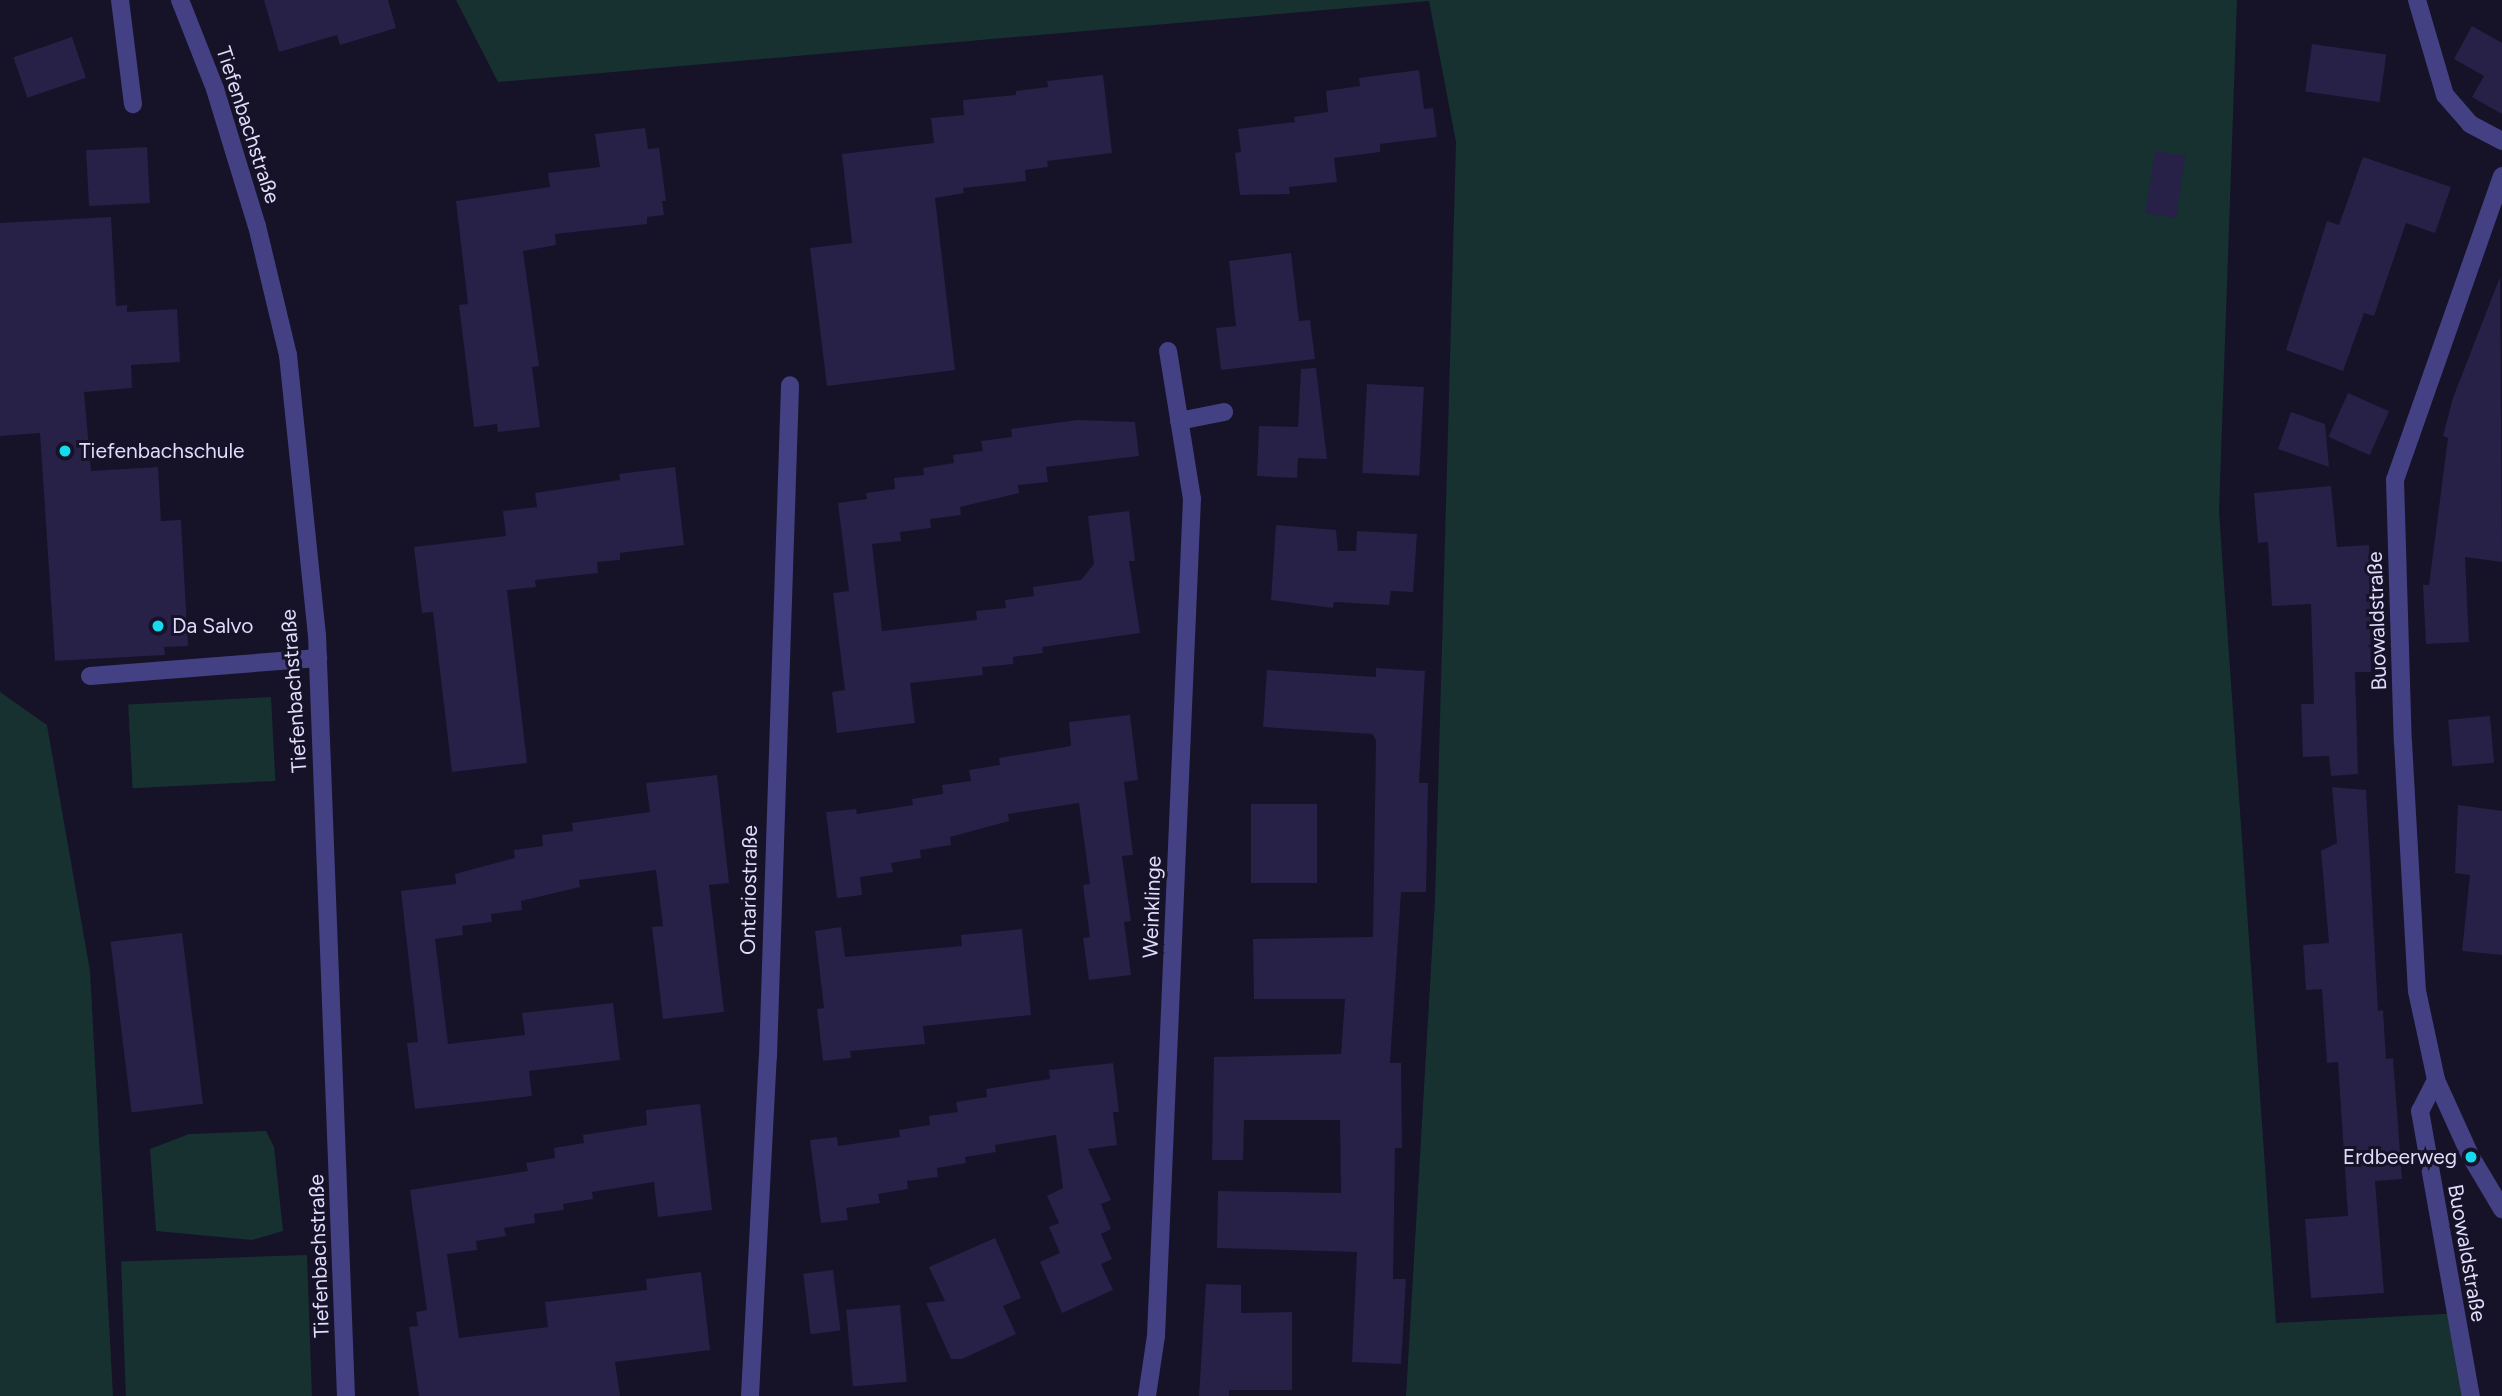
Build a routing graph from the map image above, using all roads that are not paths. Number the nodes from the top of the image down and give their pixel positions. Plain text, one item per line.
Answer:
1 (120, 0) edge
2 (180, 0) edge
3 (2417, 0) edge
4 (134, 104) dead end
5 (2502, 141) edge
6 (2502, 176) edge
7 (1168, 351) dead end
8 (790, 385) dead end
9 (1224, 412) dead end
10 (1180, 421) junction
11 (318, 658) junction
12 (90, 676) dead end
13 (2436, 1080) junction
14 (2502, 1209) edge
15 (346, 1396) edge
16 (750, 1396) edge
17 (1147, 1396) edge
18 (2471, 1396) edge

1 - 4 street
2 - 11 street, Tiefenbachstraße
3 - 5 street
6 - 13 street, Buowaldstraße
7 - 10 street, Weinklinge
8 - 16 street, Ontariostraße
9 - 10 street
10 - 17 street, Weinklinge
11 - 12 street
11 - 15 street, Tiefenbachstraße
13 - 14 street, Buowaldstraße
13 - 18 street, Buowaldstraße

